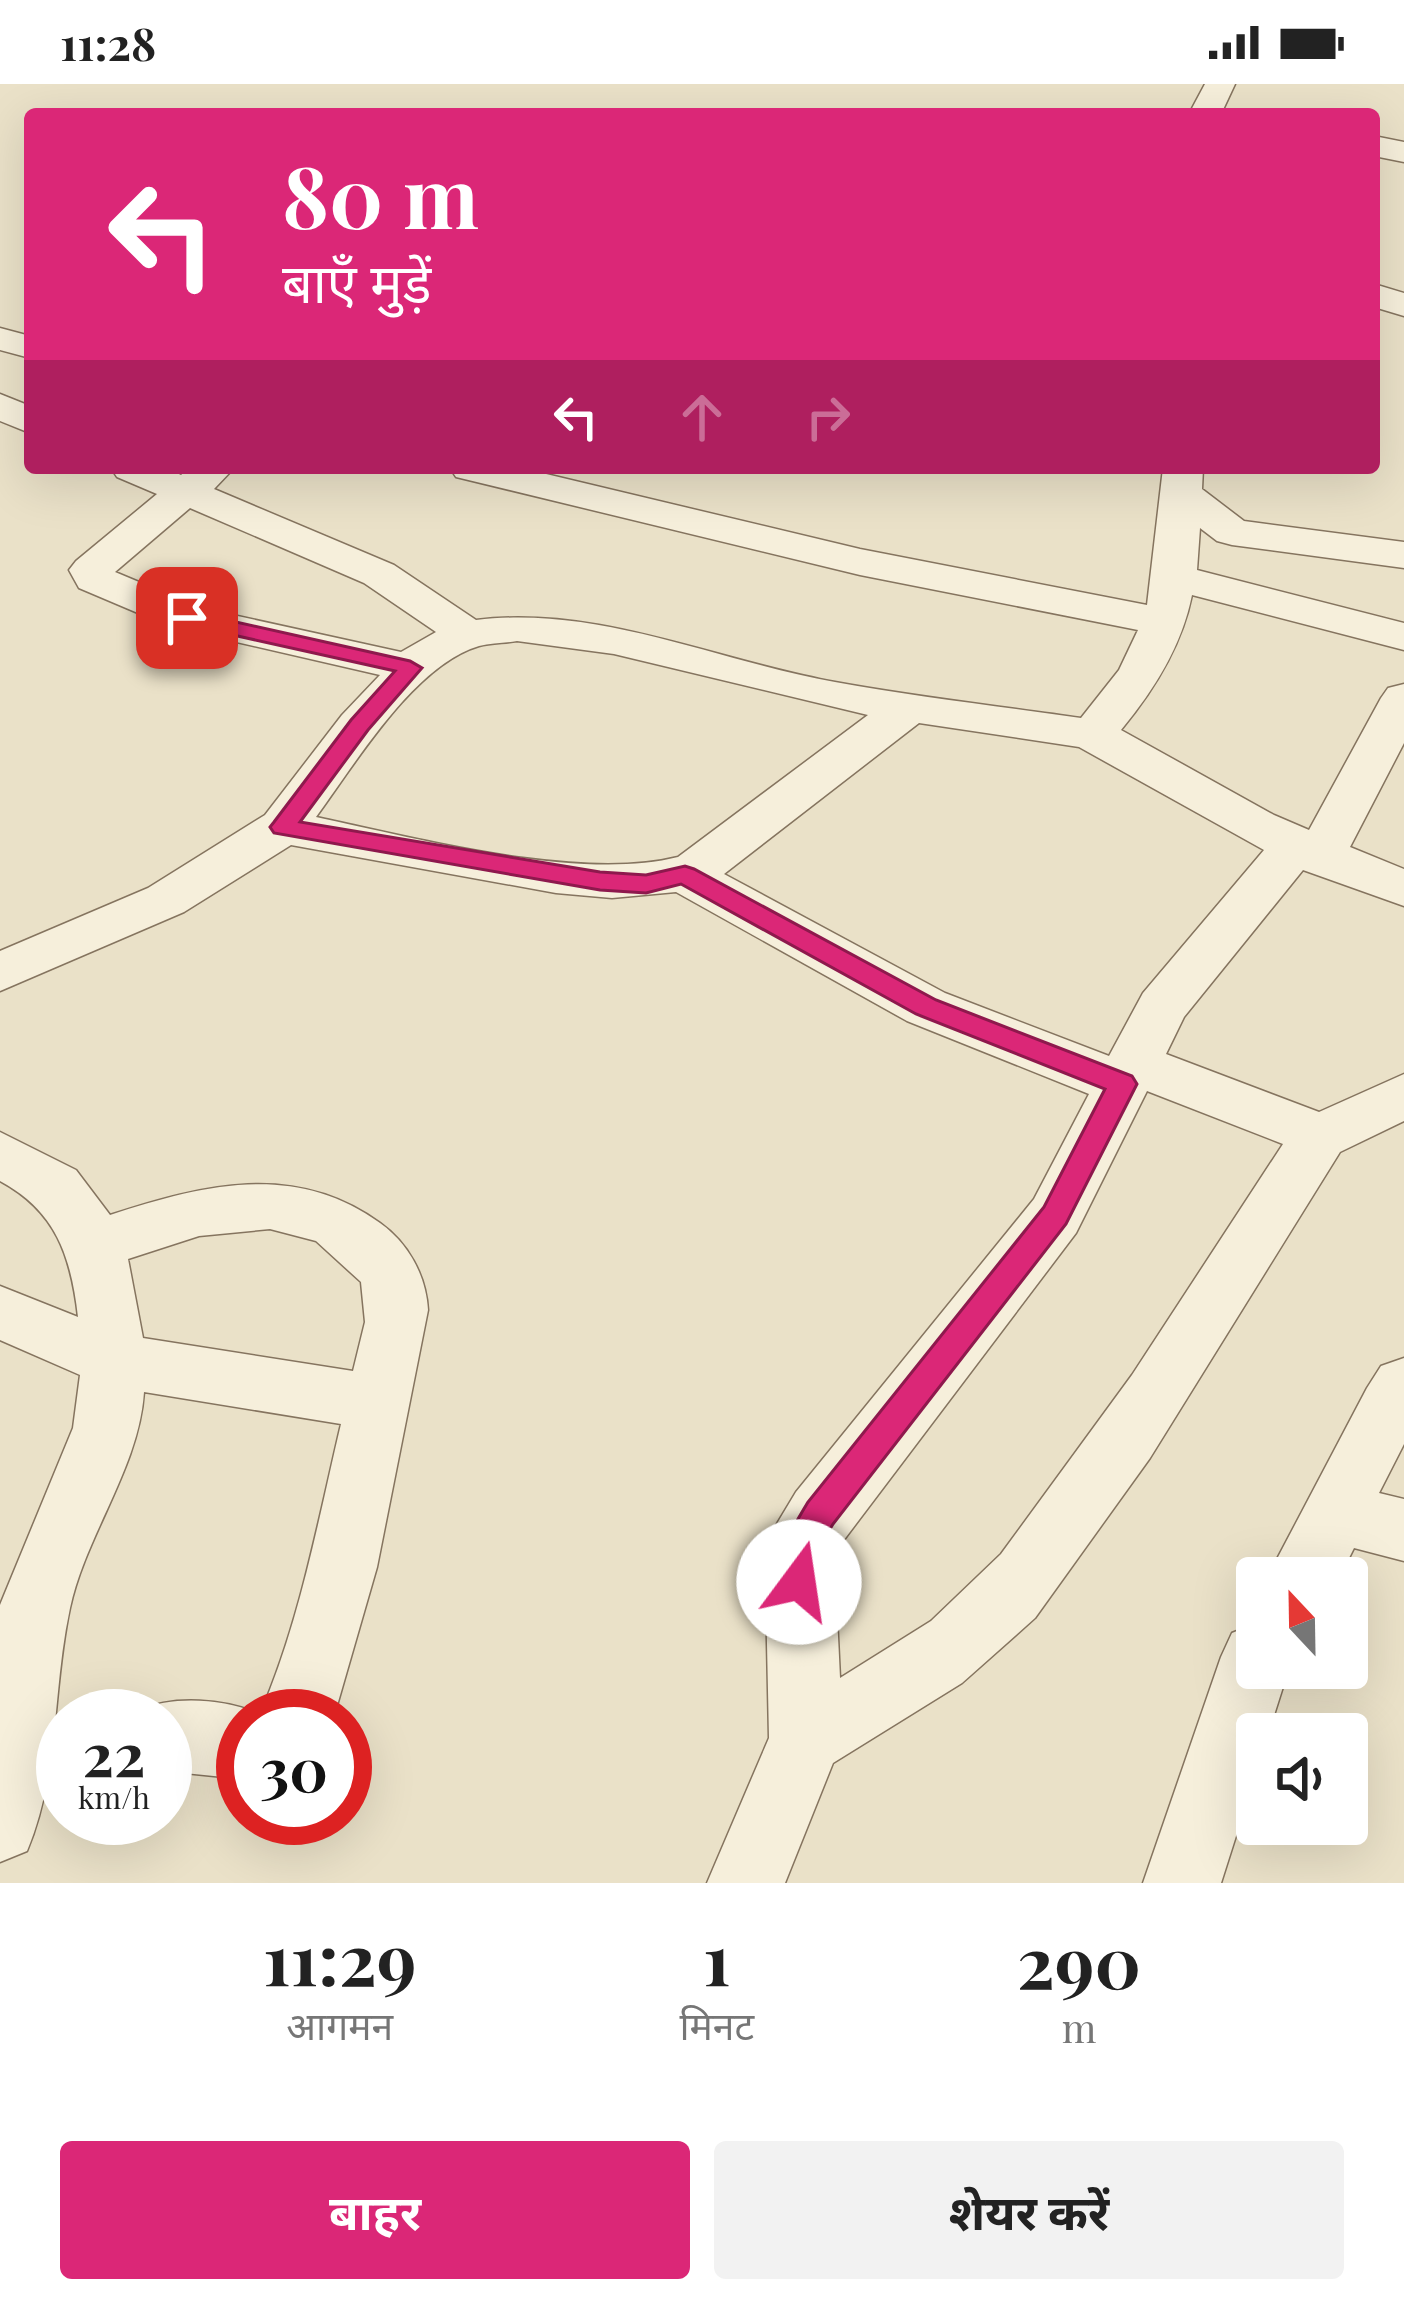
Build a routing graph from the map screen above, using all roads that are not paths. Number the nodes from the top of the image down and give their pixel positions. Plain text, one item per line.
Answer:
1 (164, 474) edge
2 (495, 474) edge
3 (198, 480) edge
4 (1182, 480) edge
5 (1404, 555) edge
6 (1177, 578) junction
7 (1166, 622) junction
8 (468, 634) junction
9 (1404, 637) edge
10 (410, 668) junction
11 (1404, 698) edge
12 (907, 710) junction
13 (1092, 734) junction
14 (283, 827) junction
15 (1307, 851) junction
16 (685, 875) junction
17 (1404, 890) edge
18 (0, 973) edge
19 (1128, 1074) junction
20 (1404, 1095) edge
21 (1321, 1134) junction
22 (0, 1154) edge
23 (94, 1246) junction
24 (0, 1312) edge
25 (114, 1360) junction
26 (1404, 1385) edge
27 (378, 1403) junction
28 (1339, 1514) junction
29 (1404, 1530) edge
30 (1314, 1557) edge
31 (39, 1689) edge
32 (309, 1689) edge
33 (1246, 1689) edge
34 (36, 1731) edge
35 (806, 1738) junction
36 (0, 1824) edge
37 (746, 1883) edge
38 (1182, 1883) edge

1 - 3 street
2 - 7 street
3 - 8 street
3 - 10 street
4 - 5 street
4 - 6 street
6 - 7 street
6 - 9 street
7 - 13 street
8 - 10 street
8 - 12 street
10 - 14 street
11 - 15 street
12 - 13 street
12 - 16 street
13 - 15 street
14 - 16 street
14 - 18 street
15 - 17 street
15 - 19 street
16 - 19 street
19 - 21 street
19 - 35 street
20 - 21 street
21 - 35 street
22 - 23 street
23 - 25 street
23 - 27 street
24 - 25 street
25 - 27 street
25 - 31 street
26 - 28 street
27 - 32 street
28 - 29 street
28 - 30 street
33 - 38 street
34 - 36 street
35 - 37 street

